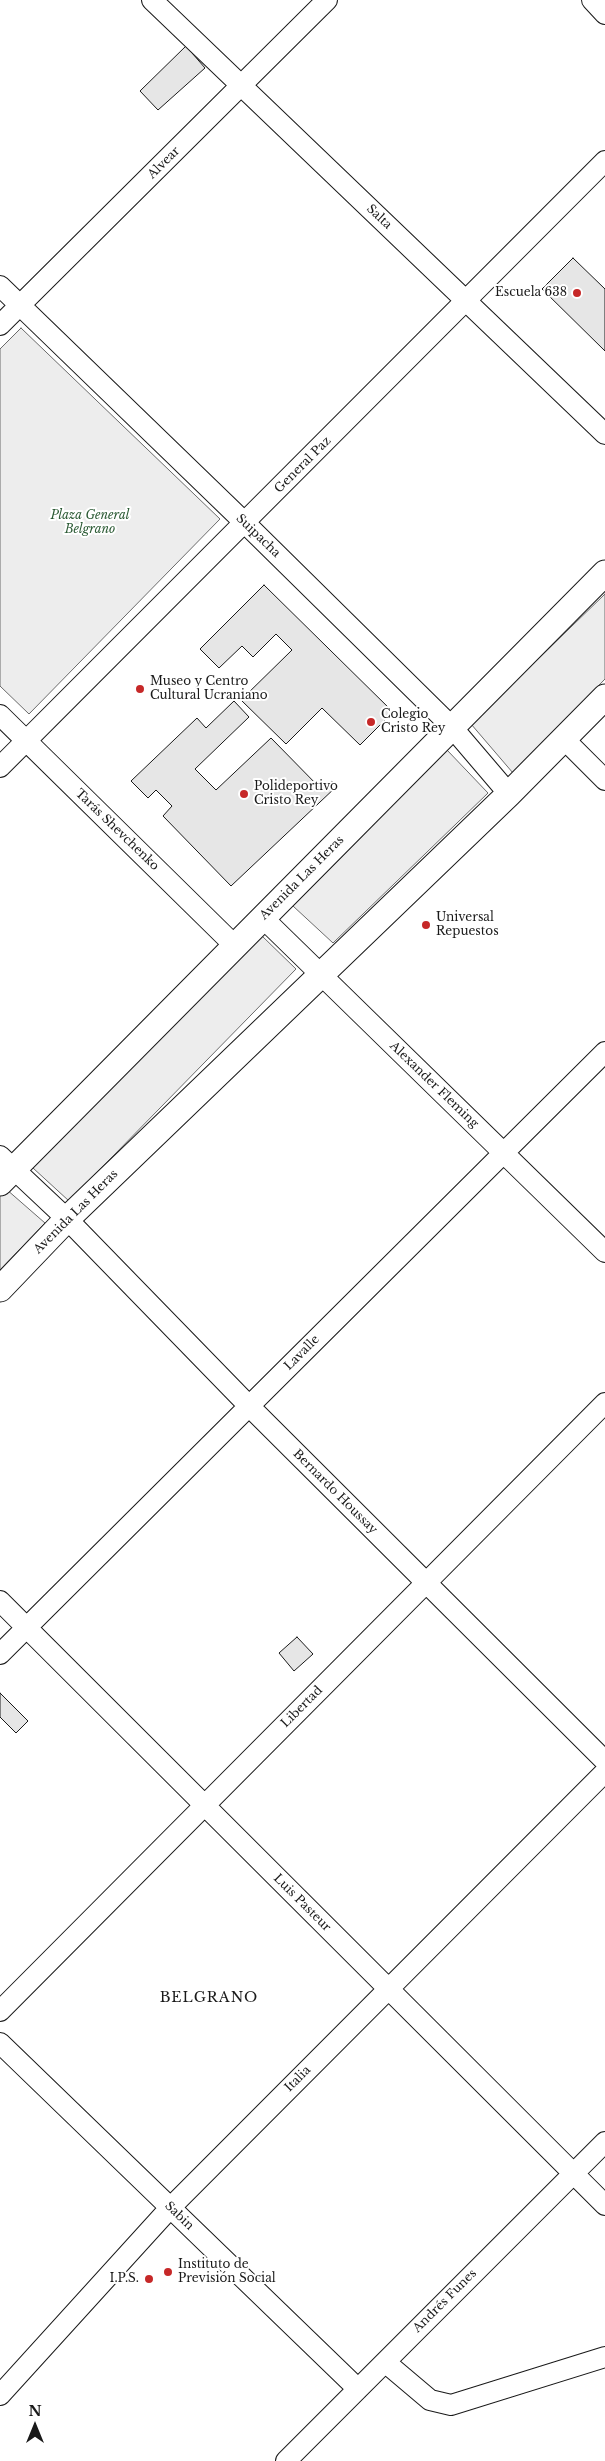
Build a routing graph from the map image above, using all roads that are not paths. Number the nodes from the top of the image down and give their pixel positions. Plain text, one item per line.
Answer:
1 (152, 0) edge
2 (327, 0) edge
3 (592, 0) edge
4 (605, 14) edge
5 (241, 87) junction
6 (605, 161) edge
7 (0, 286) edge
8 (468, 300) junction
9 (20, 306) junction
10 (0, 325) edge
11 (605, 434) edge
12 (245, 523) junction
13 (605, 573) edge
14 (605, 697) edge
15 (0, 715) edge
16 (451, 726) junction
17 (564, 739) junction
18 (26, 741) junction
19 (0, 767) edge
20 (605, 780) edge
21 (509, 794) junction
22 (263, 918) junction
23 (234, 945) junction
24 (321, 974) junction
25 (605, 1052) edge
26 (504, 1153) junction
27 (4, 1169) edge
28 (67, 1219) junction
29 (605, 1252) edge
30 (0, 1289) edge
31 (605, 1403) edge
32 (249, 1406) junction
33 (426, 1582) junction
34 (0, 1601) edge
35 (26, 1628) junction
36 (0, 1654) edge
37 (605, 1761) edge
38 (605, 1772) edge
39 (204, 1805) junction
40 (388, 1989) junction
41 (0, 2011) edge
42 (0, 2043) edge
43 (605, 2142) edge
44 (573, 2174) junction
45 (605, 2205) edge
46 (170, 2208) junction
47 (605, 2357) edge
48 (385, 2362) junction
49 (358, 2389) junction
50 (0, 2395) edge
51 (286, 2461) edge

1 - 5 street, Salta
2 - 5 street, Alvear
3 - 4 street
5 - 8 street, Salta
5 - 9 street, Alvear
6 - 8 street, General Paz
7 - 9 street, Suipacha
8 - 11 street, Salta
8 - 12 street, General Paz
9 - 10 street, Alvear
9 - 12 street, Suipacha
12 - 16 street, Suipacha
12 - 18 street, General Paz
13 - 16 main road, Avenida Las Heras
14 - 17 main road, Avenida Las Heras
15 - 18 street, Tarás Shevchenko
16 - 21 street, Suipacha
16 - 22 main road, Avenida Las Heras
17 - 20 street
17 - 21 main road, Avenida Las Heras
18 - 19 street, General Paz
18 - 23 street, Tarás Shevchenko
21 - 24 main road, Avenida Las Heras
22 - 23 main road, Avenida Las Heras
22 - 24 street, Alexander Fleming
23 - 27 main road, Avenida Las Heras
24 - 26 street, Alexander Fleming
24 - 28 main road, Avenida Las Heras
25 - 26 street, Lavalle
26 - 29 street, Alexander Fleming
26 - 32 street, Lavalle
27 - 28 street, Bernardo Houssay
28 - 30 main road, Avenida Las Heras
28 - 32 street, Bernardo Houssay
31 - 33 street, Libertad
32 - 33 street, Bernardo Houssay
32 - 35 street, Lavalle
33 - 37 street, Bernardo Houssay
33 - 39 street, Libertad
34 - 35 street, Luis Pasteur
35 - 36 street, Lavalle
35 - 39 street, Luis Pasteur
38 - 40 street, Italia
39 - 40 street, Luis Pasteur
39 - 41 street, Libertad
40 - 44 street, Luis Pasteur
40 - 46 street, Italia
42 - 46 street, Sabin
43 - 44 street, Andrés Funes
44 - 45 street, Luis Pasteur
44 - 48 street, Andrés Funes
46 - 49 street, Sabin
46 - 50 street, Italia
47 - 48 street
48 - 49 street, Andrés Funes
49 - 51 street, Andrés Funes

